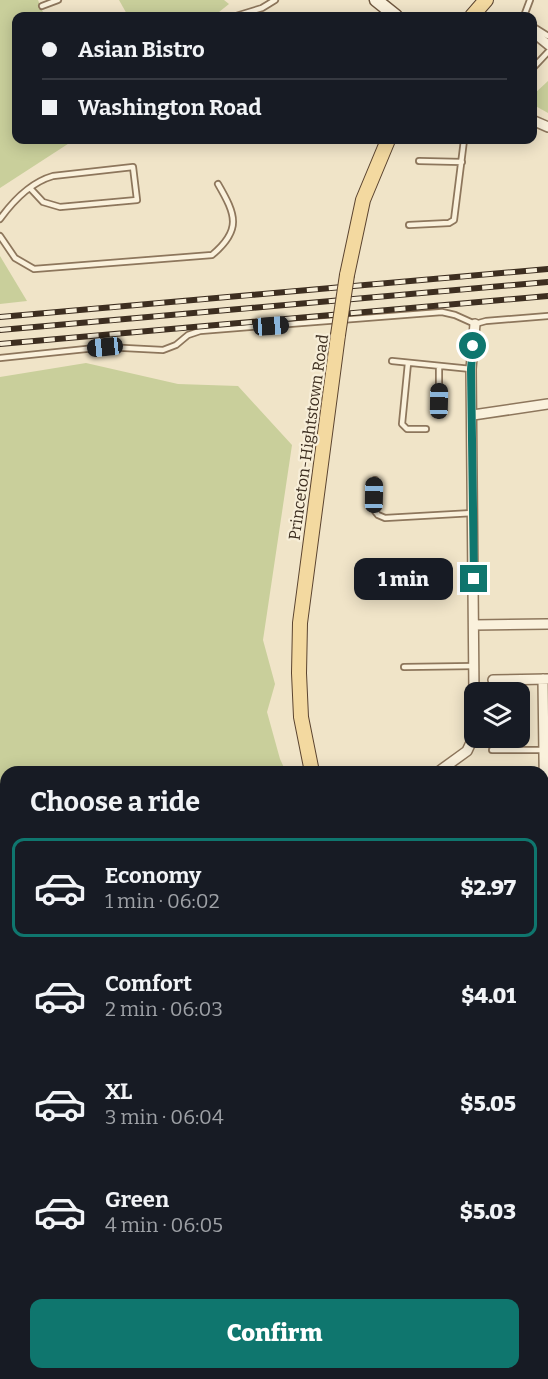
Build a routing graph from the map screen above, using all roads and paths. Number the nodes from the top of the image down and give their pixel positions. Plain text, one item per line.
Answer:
1 (58, 0) edge
2 (275, 0) edge
3 (376, 0) edge
4 (486, 0) edge
5 (42, 6) dead end
6 (248, 12) edge
7 (391, 12) edge
8 (476, 12) edge
9 (548, 52) edge
10 (537, 64) edge
11 (386, 144) edge
12 (464, 144) edge
13 (419, 161) dead end
14 (462, 162) junction
15 (218, 184) dead end
16 (30, 188) junction
17 (0, 219) edge
18 (409, 225) dead end
19 (0, 236) edge
20 (548, 316) edge
21 (475, 324) junction
22 (0, 358) edge
23 (392, 361) dead end
24 (408, 363) junction
25 (439, 367) junction
26 (471, 369) junction
27 (439, 401) dead end
28 (548, 404) edge
29 (473, 415) junction
30 (426, 429) dead end
31 (375, 480) dead end
32 (473, 513) junction
33 (548, 624) edge
34 (474, 625) junction
35 (474, 666) junction
36 (404, 667) dead end
37 (493, 680) dead end
38 (545, 680) edge
39 (474, 682) edge
40 (306, 744) junction
41 (468, 748) edge
42 (492, 750) dead end
43 (544, 750) junction
44 (311, 766) edge
45 (317, 766) edge
46 (446, 766) edge
47 (544, 766) edge

1 - 5 lane
2 - 6 lane
3 - 7 street
4 - 8 main road
9 - 10 lane
11 - 40 main road, Princeton-Hightstown Road, bridge
12 - 14 lane
13 - 14 lane
14 - 18 lane
15 - 19 lane
16 - 16 lane
16 - 17 lane
20 - 21 lane
21 - 22 lane
21 - 26 street
23 - 24 lane
24 - 25 lane
24 - 30 lane
25 - 26 lane
25 - 27 lane
26 - 29 street
28 - 29 street
29 - 32 street
31 - 32 lane
32 - 34 street
33 - 34 street
34 - 35 street
35 - 36 lane
35 - 39 street
37 - 38 street
38 - 43 street
40 - 44 main road, Princeton-Hightstown Road
40 - 45 main road, Princeton-Hightstown Road
41 - 46 street
42 - 43 lane
43 - 47 street

